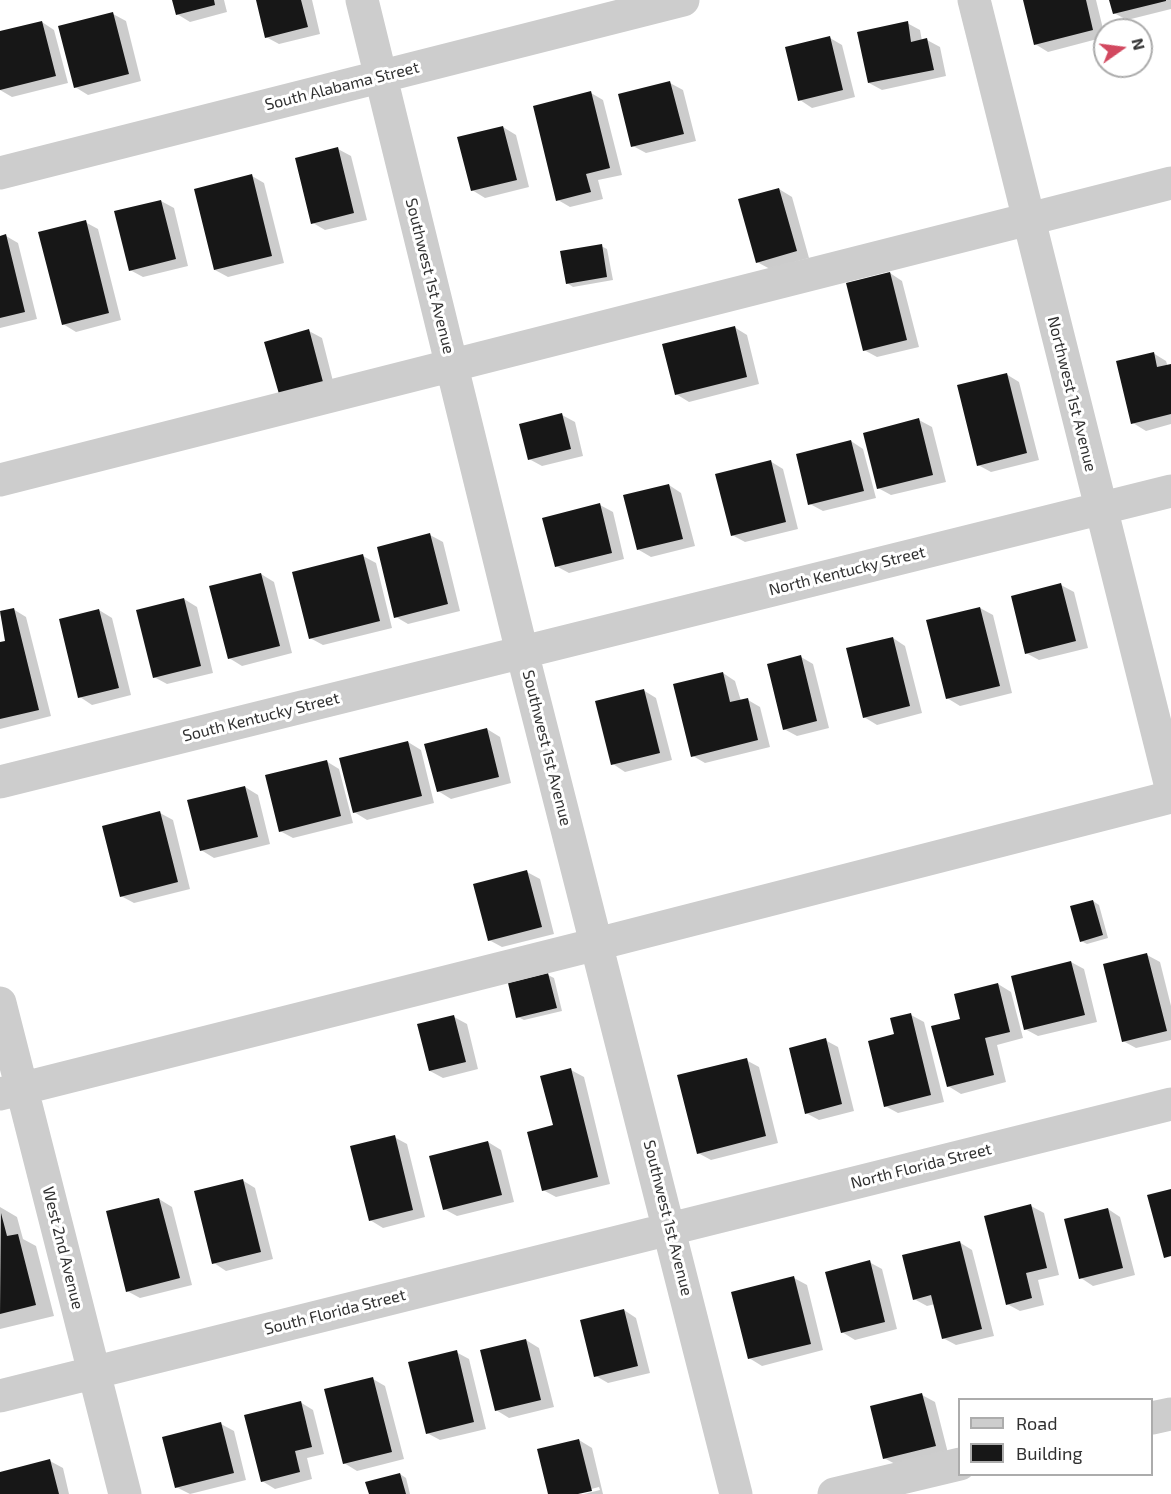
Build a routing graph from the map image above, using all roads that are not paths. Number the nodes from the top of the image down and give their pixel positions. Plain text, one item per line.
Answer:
1 (362, 0) edge
2 (683, 0) edge
3 (974, 0) edge
4 (381, 76) junction
5 (0, 173) edge
6 (1171, 183) edge
7 (1029, 220) junction
8 (453, 367) junction
9 (0, 480) edge
10 (1171, 491) edge
11 (1100, 509) junction
12 (522, 652) junction
13 (0, 782) edge
14 (1171, 787) edge
15 (1171, 797) edge
16 (597, 944) junction
17 (0, 1003) edge
18 (11, 1091) edge
19 (1171, 1104) edge
20 (671, 1228) junction
21 (95, 1372) junction
22 (0, 1396) edge
23 (1171, 1414) edge
24 (1153, 1418) edge
25 (958, 1464) edge
26 (125, 1494) edge
27 (736, 1494) edge
28 (834, 1494) edge

1 - 4 street, Southwest 1st Avenue
2 - 4 street, South Alabama Street
3 - 7 street, Northwest 1st Avenue
4 - 5 street, South Alabama Street
4 - 8 street, Southwest 1st Avenue
6 - 7 street
7 - 8 street
7 - 11 street, Northwest 1st Avenue
8 - 9 street
8 - 12 street, Southwest 1st Avenue
10 - 11 street, North Kentucky Street
11 - 12 street, North Kentucky Street
11 - 14 street, Northwest 1st Avenue
12 - 13 street, South Kentucky Street
12 - 16 street, Southwest 1st Avenue
15 - 16 street
16 - 18 street
16 - 20 street, Southwest 1st Avenue
17 - 18 street, West 2nd Avenue
18 - 21 street, West 2nd Avenue
19 - 20 street, North Florida Street
20 - 21 street, South Florida Street
20 - 27 street, Southwest 1st Avenue
21 - 22 street, South Florida Street
21 - 26 street, West 2nd Avenue
23 - 24 street
25 - 28 street

